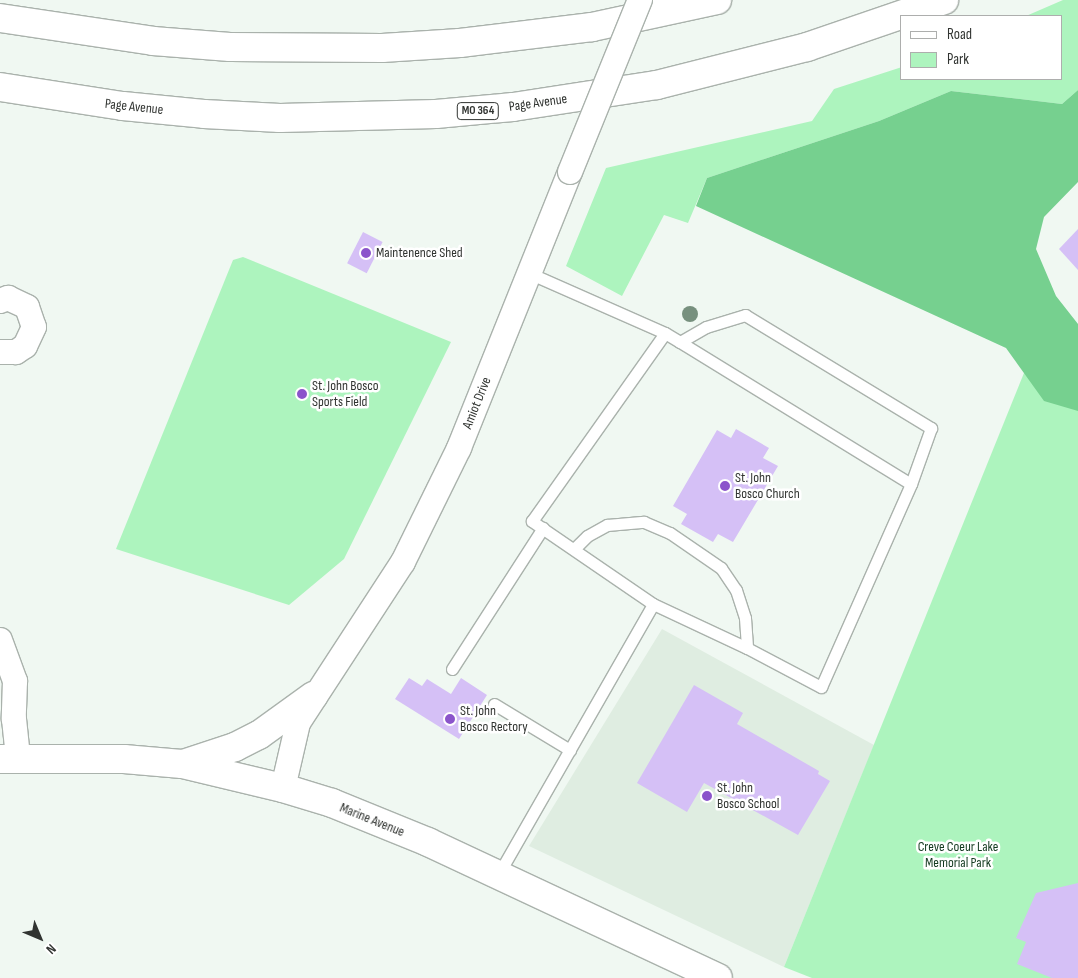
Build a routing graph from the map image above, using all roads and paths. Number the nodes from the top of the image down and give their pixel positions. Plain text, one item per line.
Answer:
1 (640, 0) edge
2 (717, 0) edge
3 (944, 0) edge
4 (900, 15) edge
5 (900, 15) edge
6 (0, 18) edge
7 (0, 87) edge
8 (529, 273) junction
9 (0, 301) edge
10 (665, 333) junction
11 (680, 342) junction
12 (0, 352) edge
13 (910, 484) junction
14 (542, 528) junction
15 (574, 549) junction
16 (654, 604) junction
17 (0, 640) edge
18 (747, 648) junction
19 (452, 669) dead end
20 (313, 696) junction
21 (494, 704) dead end
22 (570, 750) junction
23 (9, 758) edge
24 (182, 764) junction
25 (283, 788) junction
26 (498, 875) junction
27 (718, 978) edge

1 - 8 street, Amiot Drive, bridge
2 - 6 main road
3 - 5 main road, Page Avenue / MO 364
4 - 7 main road, Page Avenue / MO 364
8 - 10 lane
8 - 20 street, Amiot Drive
9 - 12 street
10 - 11 lane
10 - 14 lane
11 - 13 lane
11 - 13 lane
13 - 18 lane
14 - 15 lane
14 - 19 lane
15 - 16 lane
15 - 18 lane
16 - 18 lane
16 - 22 lane
17 - 23 street
20 - 24 main road
20 - 25 street, Amiot Drive
21 - 22 lane
22 - 26 lane
23 - 24 main road, Marine Avenue
24 - 25 main road, Marine Avenue
25 - 26 main road, Marine Avenue
26 - 27 main road, Marine Avenue

